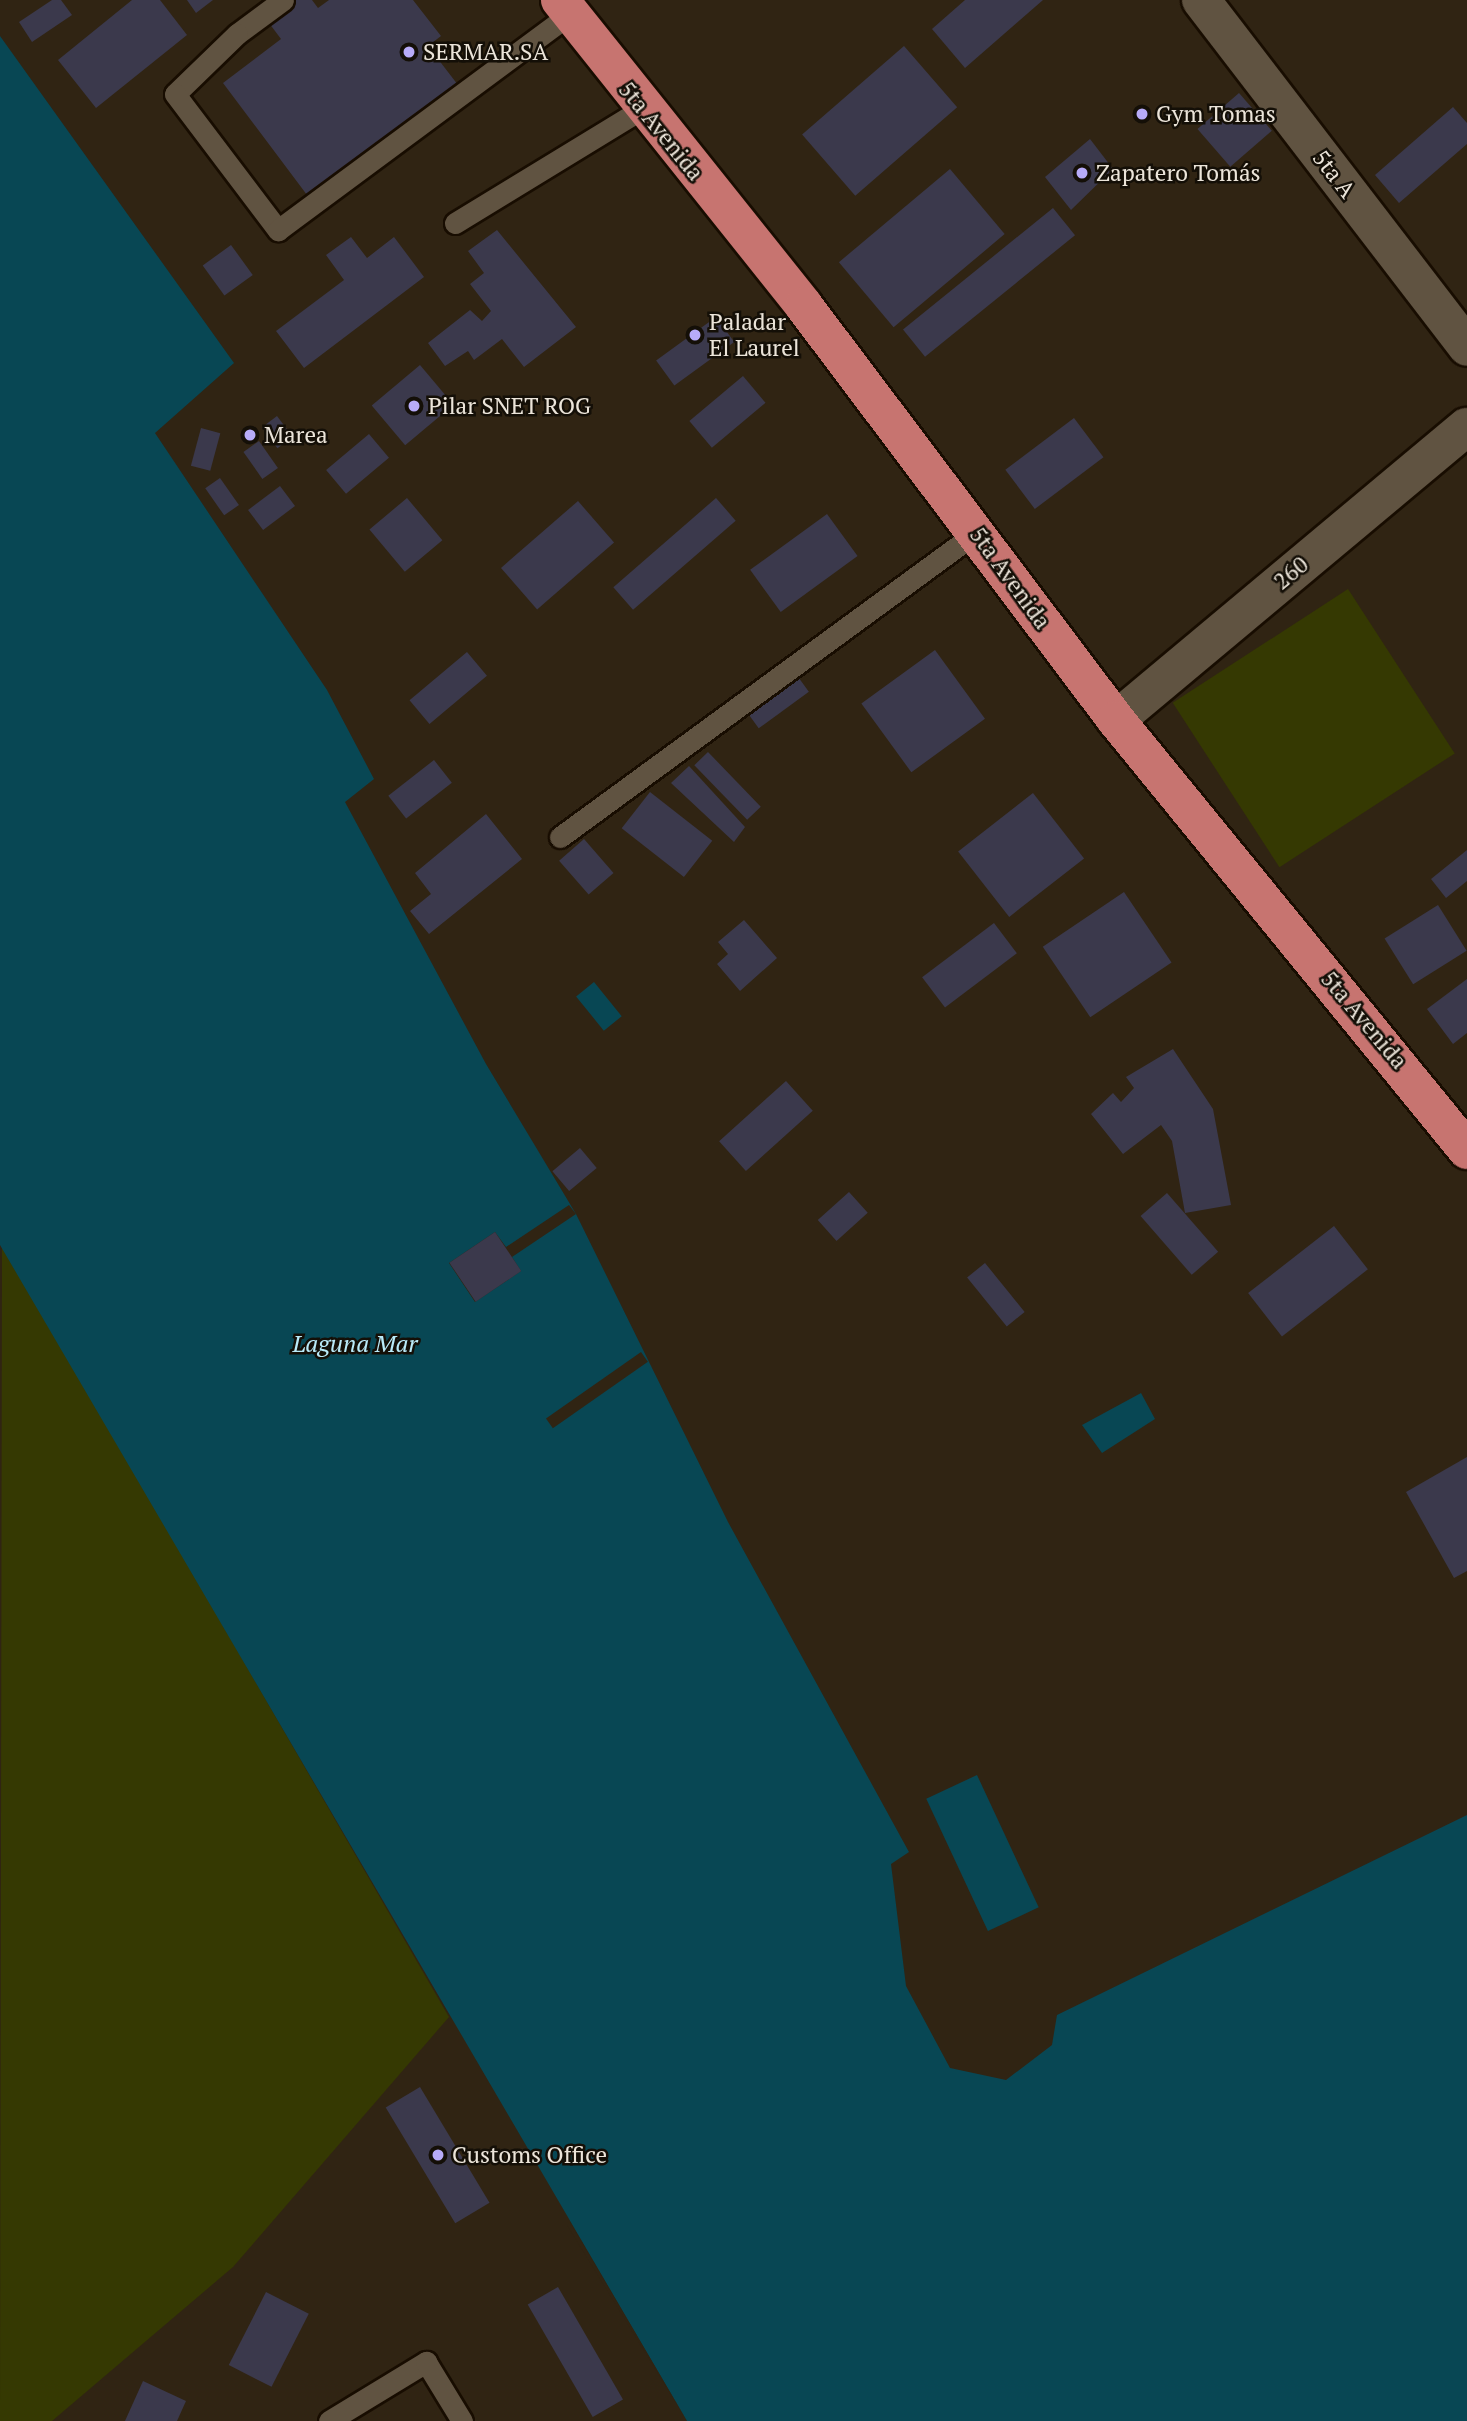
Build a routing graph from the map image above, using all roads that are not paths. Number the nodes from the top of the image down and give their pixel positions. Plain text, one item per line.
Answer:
1 (283, 0) edge
2 (1200, 0) edge
3 (565, 8) edge
4 (642, 109) junction
5 (455, 223) dead end
6 (1467, 347) edge
7 (1467, 426) edge
8 (977, 532) junction
9 (1116, 720) junction
10 (560, 837) dead end
11 (1467, 1150) edge
12 (329, 2421) edge
13 (462, 2421) edge

1 - 3 lane
2 - 6 street, 5ta A
3 - 4 highway, 5ta Avenida
4 - 5 lane
4 - 8 highway, 5ta Avenida
7 - 9 street, 260
8 - 9 highway, 5ta Avenida
8 - 10 lane
9 - 11 highway, 5ta Avenida
12 - 13 lane

